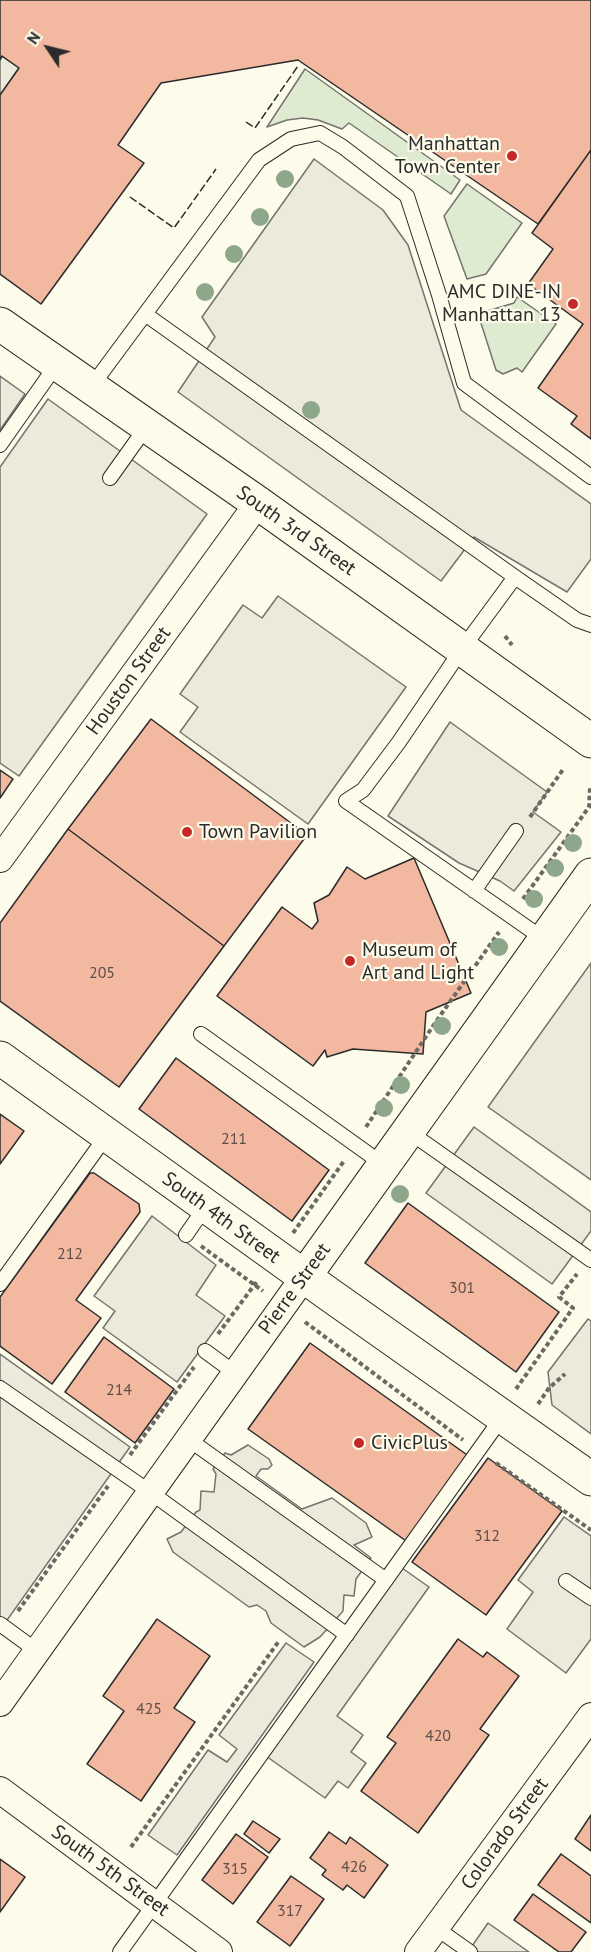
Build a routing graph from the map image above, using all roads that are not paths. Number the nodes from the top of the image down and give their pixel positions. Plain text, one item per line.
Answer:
1 (144, 314) junction
2 (0, 324) edge
3 (57, 364) junction
4 (91, 387) junction
5 (147, 426) junction
6 (0, 445) edge
7 (591, 477) edge
8 (110, 478) dead end
9 (258, 503) junction
10 (515, 577) junction
11 (591, 626) edge
12 (462, 649) junction
13 (591, 741) edge
14 (516, 831) dead end
15 (0, 859) edge
16 (591, 875) edge
17 (474, 891) junction
18 (545, 940) junction
19 (201, 1034) dead end
20 (0, 1058) edge
21 (408, 1131) junction
22 (107, 1135) junction
23 (384, 1165) junction
24 (206, 1206) junction
25 (186, 1235) road end
26 (590, 1260) edge
27 (304, 1277) junction
28 (0, 1284) edge
29 (205, 1351) dead end
30 (235, 1373) junction
31 (0, 1388) edge
32 (509, 1403) junction
33 (188, 1439) junction
34 (591, 1479) edge
35 (150, 1492) junction
36 (386, 1580) junction
37 (566, 1581) dead end
38 (591, 1598) edge
39 (0, 1624) edge
40 (347, 1635) junction
41 (36, 1651) junction
42 (0, 1703) edge
43 (591, 1716) edge
44 (0, 1790) edge
45 (153, 1904) junction
46 (436, 1928) junction
47 (120, 1952) edge
48 (219, 1952) edge
49 (418, 1952) edge
50 (470, 1952) edge

1 - 4 lane
1 - 7 lane
1 - 10 lane
2 - 3 main road, South 3rd Street
3 - 4 main road, South 3rd Street
3 - 6 lane
4 - 5 main road, South 3rd Street
5 - 8 lane
5 - 9 main road, South 3rd Street
9 - 12 main road, South 3rd Street
9 - 15 street, Houston Street
10 - 11 lane
10 - 12 lane
12 - 13 main road, South 3rd Street
12 - 17 lane
14 - 17 lane
16 - 18 main road, Pierre Street
17 - 18 lane
18 - 21 main road, Pierre Street
19 - 23 lane
20 - 22 main road, South 4th Street
21 - 23 main road, Pierre Street
21 - 26 lane
22 - 24 main road, South 4th Street
22 - 28 lane
23 - 27 main road, Pierre Street
24 - 25 lane
24 - 27 main road, South 4th Street
27 - 30 street, Pierre Street
27 - 32 main road, South 4th Street
29 - 30 lane
30 - 33 street, Pierre Street
31 - 35 lane
32 - 34 main road, South 4th Street
32 - 36 lane
33 - 35 street, Pierre Street
33 - 36 lane
35 - 40 lane
35 - 41 street, Pierre Street
36 - 40 lane
37 - 38 lane
39 - 41 lane
40 - 45 lane
41 - 42 street, Pierre Street
43 - 46 street, Colorado Street
44 - 45 street, South 5th Street
45 - 47 lane
45 - 48 street, South 5th Street
46 - 49 street, Colorado Street
46 - 50 lane

